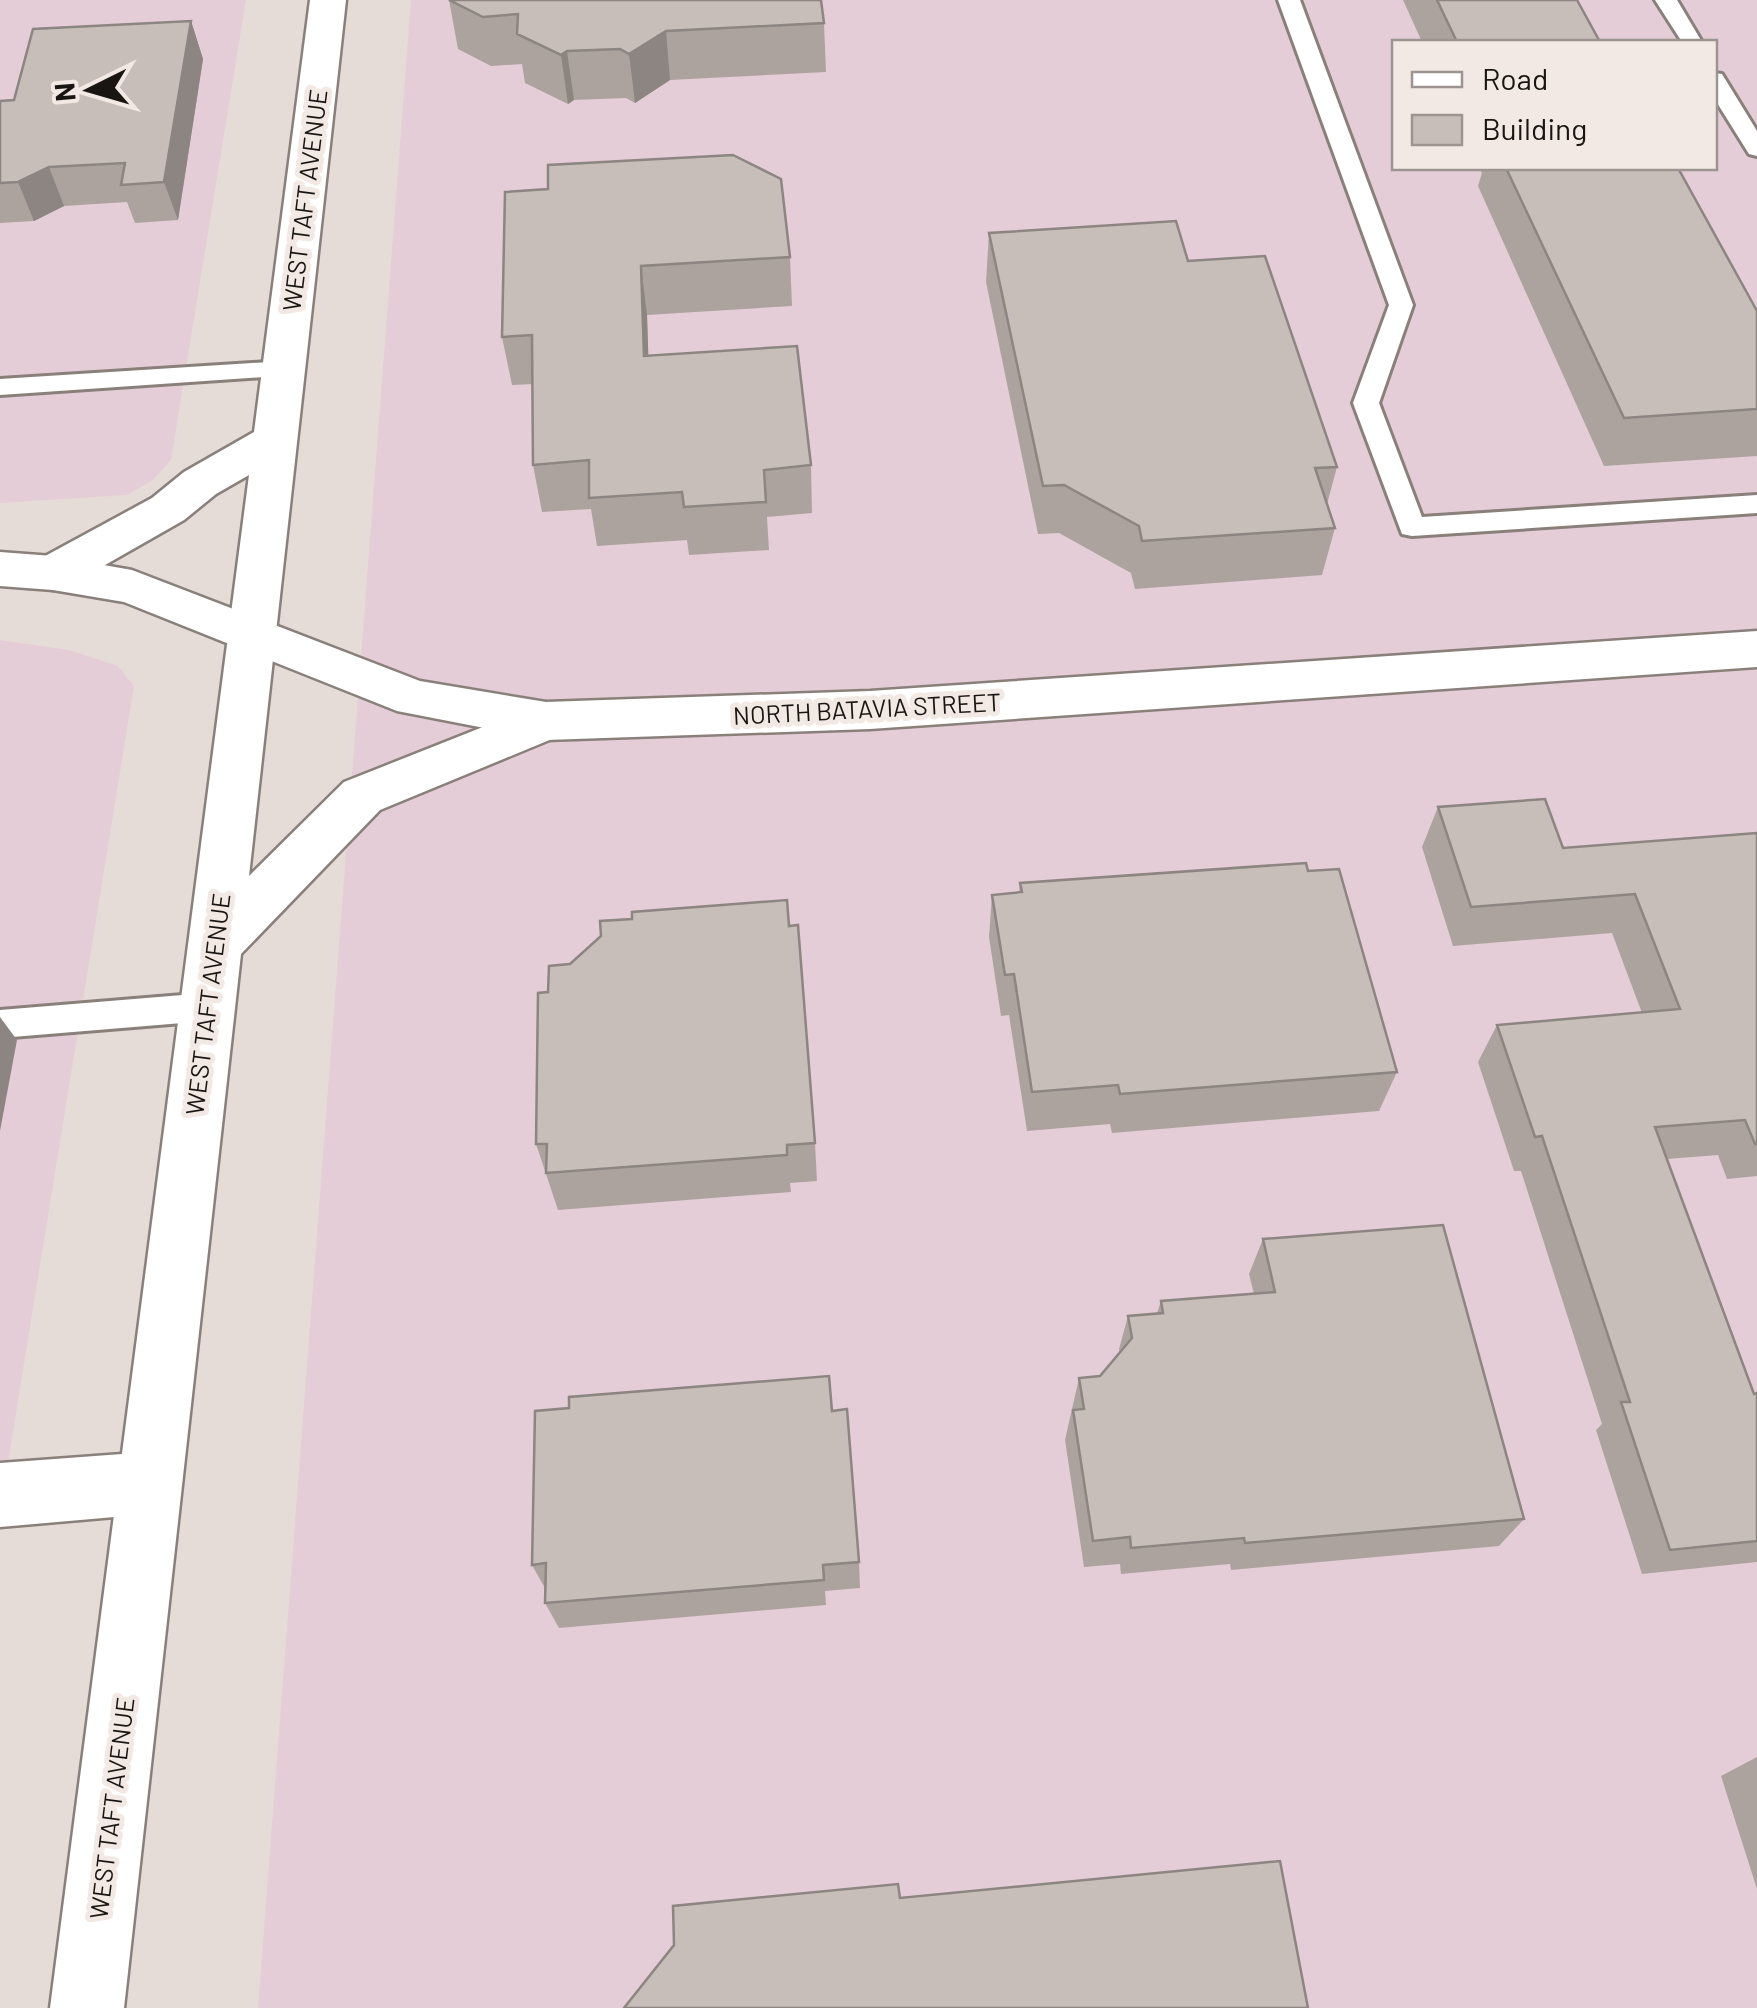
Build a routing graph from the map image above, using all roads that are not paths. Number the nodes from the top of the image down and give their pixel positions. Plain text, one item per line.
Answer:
1 (328, 0) edge
2 (1289, 0) edge
3 (1666, 0) edge
4 (1691, 40) edge
5 (1717, 84) edge
6 (1757, 149) edge
7 (284, 369) junction
8 (0, 386) edge
9 (275, 440) junction
10 (1757, 504) edge
11 (0, 569) edge
12 (53, 573) junction
13 (251, 630) junction
14 (1757, 649) edge
15 (546, 721) junction
16 (214, 946) junction
17 (207, 1007) junction
18 (0, 1024) edge
19 (150, 1484) junction
20 (0, 1496) edge
21 (87, 2008) edge

1 - 7 main road, WEST TAFT AVENUE
2 - 10 lane
3 - 4 lane
5 - 6 lane
7 - 8 lane
7 - 9 main road, WEST TAFT AVENUE
9 - 12 main road
9 - 13 main road, WEST TAFT AVENUE
11 - 12 main road, NORTH BATAVIA STREET
12 - 13 main road, NORTH BATAVIA STREET
13 - 15 main road, NORTH BATAVIA STREET
13 - 16 main road, WEST TAFT AVENUE
14 - 15 main road, NORTH BATAVIA STREET
15 - 16 main road
16 - 17 main road, WEST TAFT AVENUE
17 - 18 lane
17 - 19 main road, WEST TAFT AVENUE
19 - 20 main road
19 - 21 main road, WEST TAFT AVENUE

